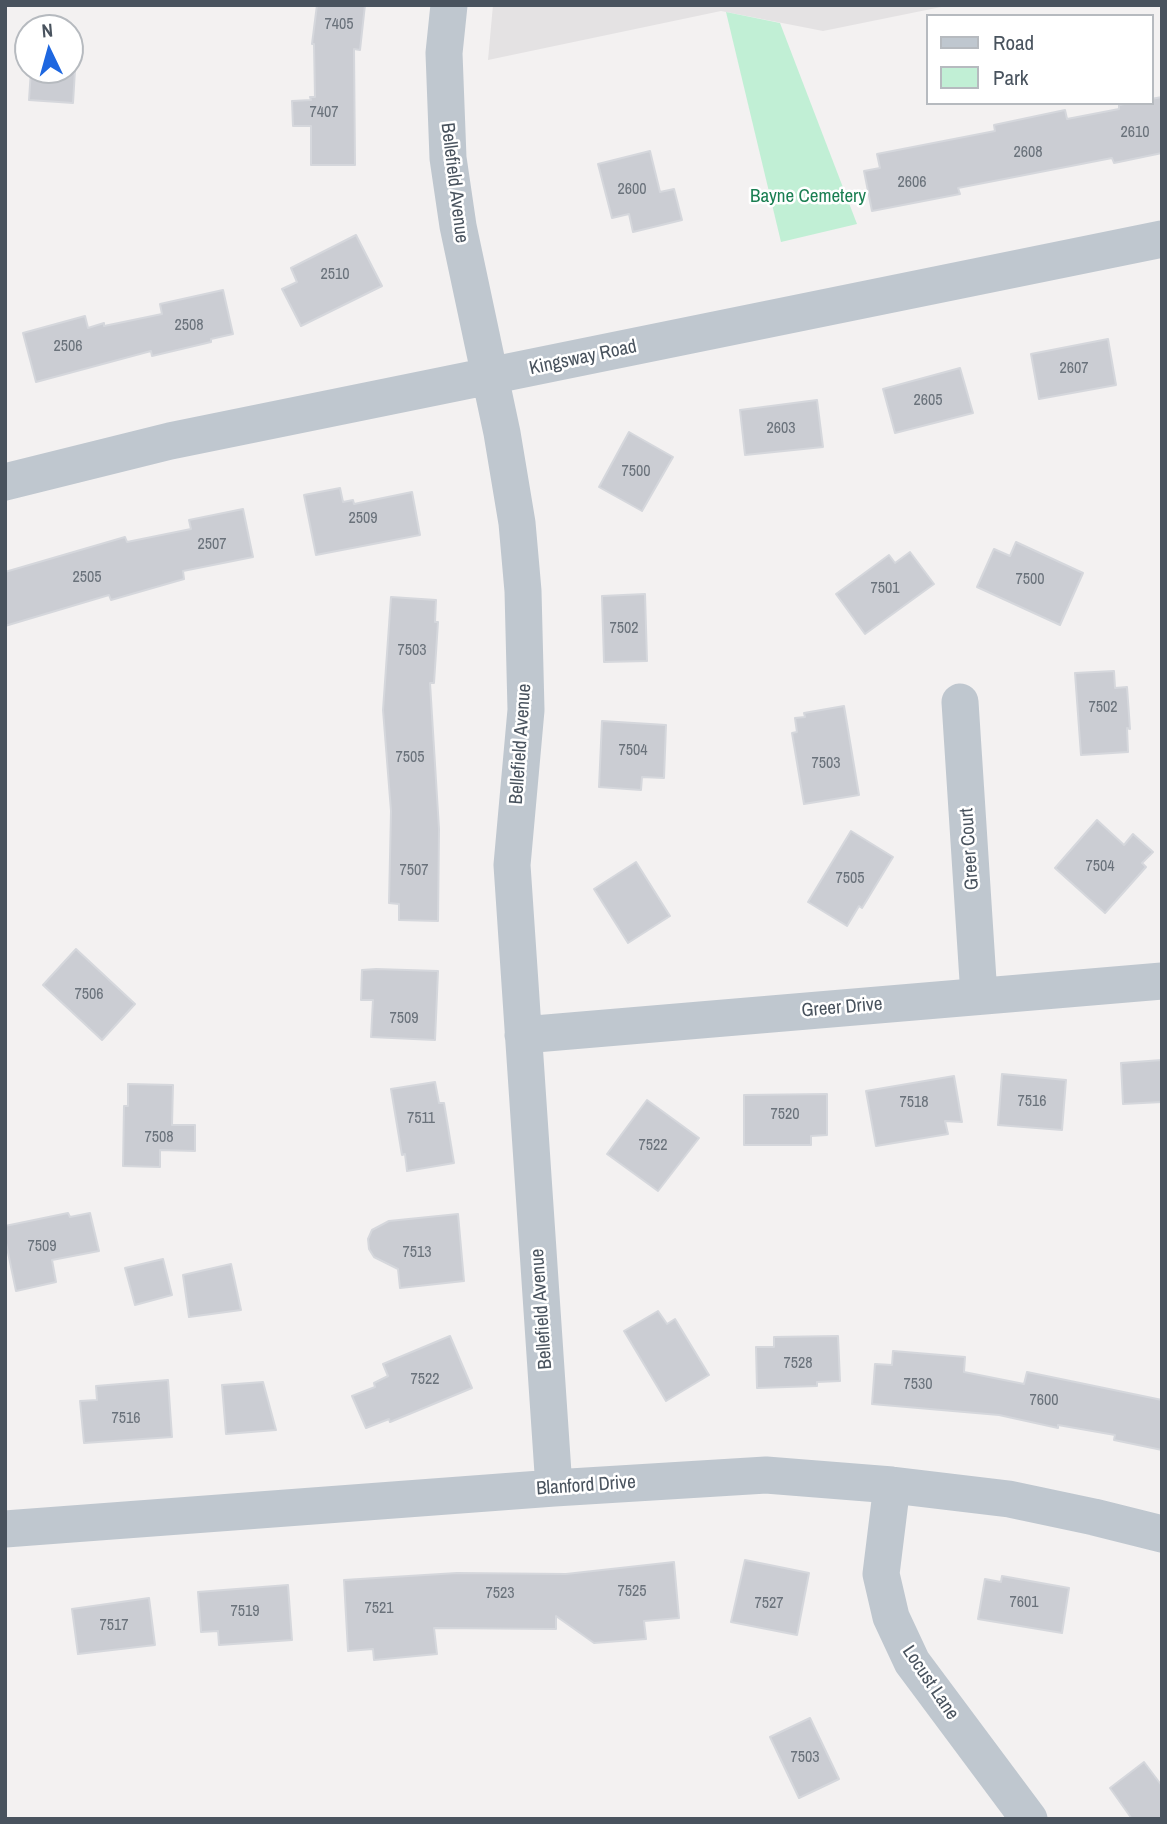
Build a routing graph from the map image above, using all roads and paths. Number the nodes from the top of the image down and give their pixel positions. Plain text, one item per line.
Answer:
1 (449, 5) edge
2 (1162, 239) edge
3 (490, 377) junction
4 (5, 482) edge
5 (960, 702) dead end
6 (1162, 981) edge
7 (979, 996) junction
8 (523, 1035) junction
9 (892, 1485) junction
10 (554, 1488) junction
11 (5, 1529) edge
12 (1162, 1534) edge
13 (1029, 1819) edge

1 - 3 street, Bellefield Avenue
2 - 3 street, Kingsway Road
3 - 4 street, Kingsway Road
3 - 8 street, Bellefield Avenue
5 - 7 street, Greer Court
6 - 7 street, Greer Drive
7 - 8 street, Greer Drive
8 - 10 street, Bellefield Avenue
9 - 10 street, Blanford Drive
9 - 12 street, Blanford Drive
9 - 13 street, Locust Lane
10 - 11 street, Blanford Drive

